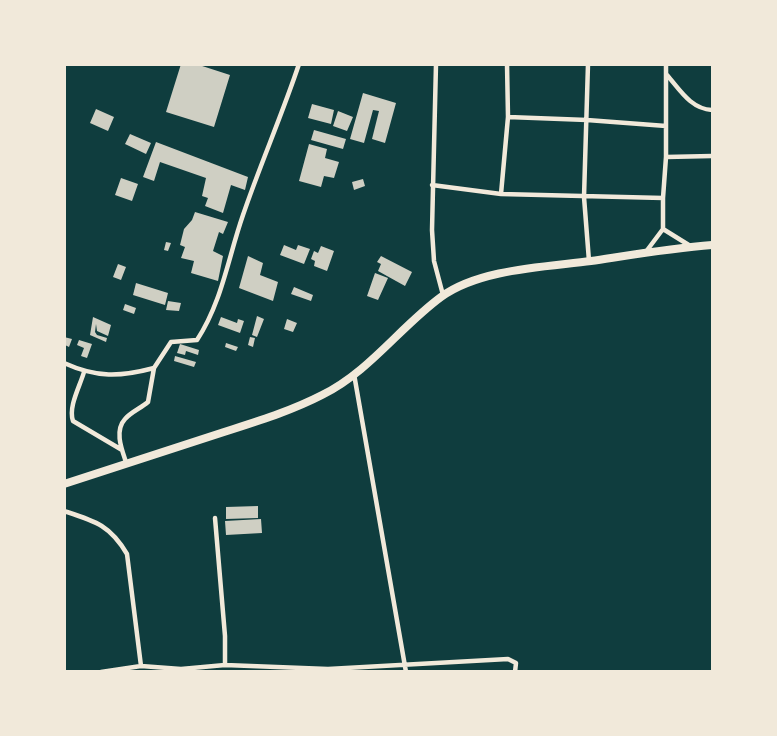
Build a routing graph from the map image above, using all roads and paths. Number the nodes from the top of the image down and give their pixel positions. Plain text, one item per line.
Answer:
1 (298, 64) edge
2 (436, 64) edge
3 (507, 64) edge
4 (588, 64) edge
5 (666, 64) edge
6 (666, 74) junction
7 (712, 110) edge
8 (508, 117) junction
9 (587, 120) junction
10 (666, 126) junction
11 (666, 156) junction
12 (712, 156) edge
13 (432, 185) junction
14 (501, 194) junction
15 (584, 197) junction
16 (663, 198) junction
17 (663, 229) junction
18 (712, 245) edge
19 (692, 247) junction
20 (645, 253) junction
21 (589, 261) junction
22 (443, 295) junction
23 (64, 363) edge
24 (154, 368) junction
25 (84, 372) junction
26 (354, 374) junction
27 (122, 450) junction
28 (126, 462) junction
29 (64, 484) edge
30 (64, 512) edge
31 (215, 518) dead end
32 (225, 664) junction
33 (405, 665) junction
34 (141, 666) junction
35 (182, 670) edge
36 (101, 672) edge
37 (405, 672) edge
38 (515, 672) edge

1 - 24 street
2 - 13 street
3 - 8 street
4 - 9 street
5 - 6 street
6 - 7 street
6 - 10 street
8 - 9 street
8 - 14 street
9 - 10 street
9 - 15 street
10 - 11 street
11 - 12 street
11 - 16 street
13 - 14 street
13 - 22 street
14 - 15 street
15 - 16 street
15 - 21 street
16 - 17 street
17 - 19 street
17 - 20 street
18 - 19 highway
19 - 20 highway
20 - 21 highway
21 - 22 highway
22 - 26 highway
23 - 25 street
24 - 25 street
24 - 27 street
25 - 27 street
26 - 28 highway
26 - 33 street
27 - 28 street
28 - 29 highway
30 - 34 street
31 - 32 street
32 - 33 street
32 - 35 street
33 - 37 street
33 - 38 street
34 - 35 street
34 - 36 street

